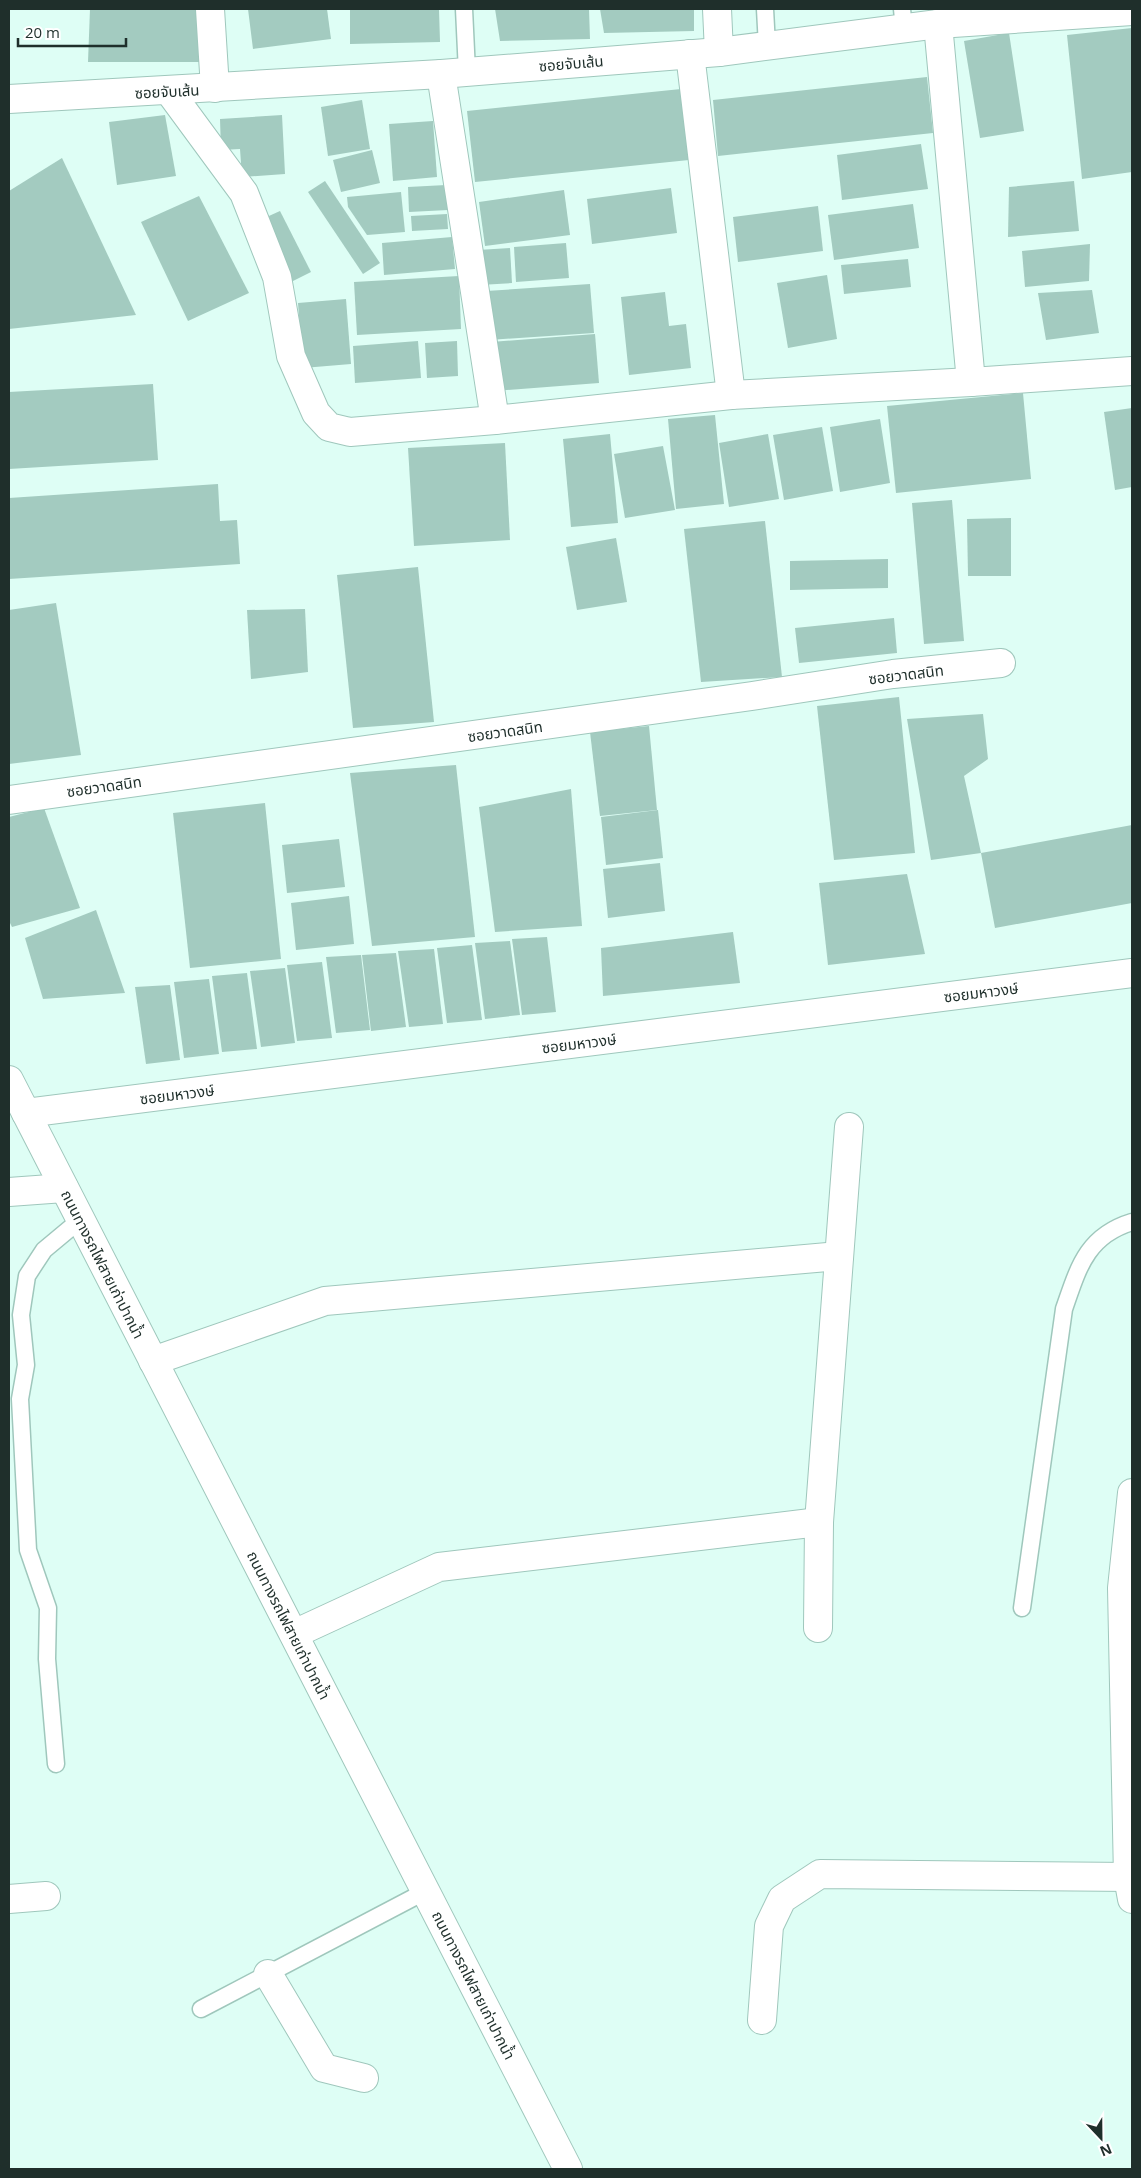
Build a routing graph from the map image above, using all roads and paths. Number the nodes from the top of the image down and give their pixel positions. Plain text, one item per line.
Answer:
1 (210, 9) edge
2 (464, 9) edge
3 (717, 9) edge
4 (765, 9) edge
5 (1130, 11) edge
6 (903, 19) edge
7 (938, 24) junction
8 (766, 46) junction
9 (719, 52) junction
10 (690, 54) junction
11 (467, 72) junction
12 (441, 74) junction
13 (215, 88) junction
14 (169, 91) junction
15 (9, 99) edge
16 (1132, 371) edge
17 (972, 382) junction
18 (731, 395) junction
19 (495, 420) junction
20 (1001, 663) dead end
21 (9, 800) edge
22 (1132, 973) edge
23 (9, 1080) edge
24 (26, 1113) junction
25 (849, 1127) dead end
26 (64, 1188) junction
27 (9, 1192) edge
28 (80, 1220) junction
29 (1132, 1222) edge
30 (839, 1256) junction
31 (153, 1361) junction
32 (1132, 1493) edge
33 (820, 1522) junction
34 (1127, 1588) edge
35 (1022, 1608) dead end
36 (818, 1628) dead end
37 (294, 1634) junction
38 (56, 1764) dead end
39 (1131, 1884) edge
40 (426, 1891) junction
41 (46, 1896) dead end
42 (9, 1899) edge
43 (268, 1974) junction
44 (201, 2009) dead end
45 (762, 2020) dead end
46 (364, 2078) dead end
47 (568, 2169) edge

1 - 13 street
2 - 11 lane
3 - 9 street
4 - 8 lane
5 - 7 street, ซอยจับเส้น
6 - 7 street, ซอยจับเส้น
6 - 8 street, ซอยจับเส้น
7 - 17 street
8 - 9 street, ซอยจับเส้น
9 - 10 street, ซอยจับเส้น
10 - 11 street, ซอยจับเส้น
10 - 18 street
11 - 12 street, ซอยจับเส้น
12 - 13 street, ซอยจับเส้น
12 - 19 street
13 - 14 street, ซอยจับเส้น
14 - 15 street, ซอยจับเส้น
14 - 19 street
16 - 17 street
17 - 18 street
18 - 19 street
20 - 21 street, ซอยวาดสนิท
22 - 24 street, ซอยมหาวงษ์
23 - 24 street, ถนนทางรถไฟสายเก่าปากน้ำ
24 - 26 street, ถนนทางรถไฟสายเก่าปากน้ำ
25 - 30 street
26 - 27 street
26 - 28 street, ถนนทางรถไฟสายเก่าปากน้ำ
28 - 31 street, ถนนทางรถไฟสายเก่าปากน้ำ
28 - 38 lane
29 - 35 lane
30 - 31 street
30 - 33 street
31 - 37 street, ถนนทางรถไฟสายเก่าปากน้ำ
32 - 34 street
33 - 36 street
33 - 37 street
34 - 39 street
37 - 40 street, ถนนทางรถไฟสายเก่าปากน้ำ
39 - 45 street
40 - 43 lane
40 - 47 street, ถนนทางรถไฟสายเก่าปากน้ำ
41 - 42 street
43 - 44 lane
43 - 46 street

